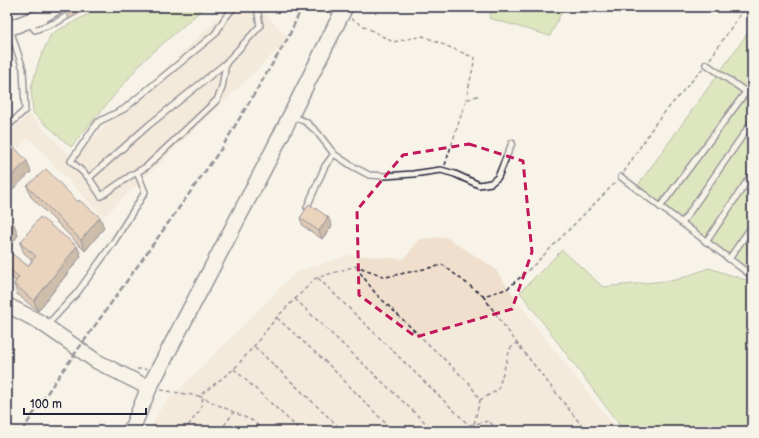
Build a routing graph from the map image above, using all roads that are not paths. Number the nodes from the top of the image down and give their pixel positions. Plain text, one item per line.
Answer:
1 (57, 7) edge
2 (82, 7) edge
3 (234, 7) edge
4 (257, 7) edge
5 (343, 10) edge
6 (28, 21) junction
7 (8, 28) edge
8 (226, 63) junction
9 (706, 64) road end
10 (752, 84) edge
11 (746, 92) junction
12 (752, 96) edge
13 (291, 116) junction
14 (752, 122) edge
15 (7, 127) edge
16 (512, 143) dead end
17 (334, 154) junction
18 (137, 172) junction
19 (752, 174) edge
20 (621, 177) road end
21 (89, 178) junction
22 (307, 207) edge
23 (660, 207) junction
24 (682, 224) junction
25 (752, 226) edge
26 (706, 242) junction
27 (728, 259) junction
28 (752, 276) edge
29 (7, 304) edge
30 (46, 326) junction
31 (149, 388) junction
32 (131, 431) edge

1 - 6 main road
2 - 6 lane
3 - 21 lane
4 - 8 lane
5 - 13 main road
6 - 7 main road
7 - 15 lane
8 - 18 lane
8 - 21 lane
9 - 11 lane
10 - 11 lane
11 - 12 lane
11 - 23 lane
13 - 17 lane
13 - 31 main road
14 - 24 lane
16 - 17 lane
17 - 22 lane
18 - 21 lane
18 - 30 lane
19 - 26 lane
20 - 23 lane
23 - 24 lane
24 - 26 lane
25 - 27 lane
26 - 27 lane
27 - 28 lane
29 - 30 main road
30 - 31 main road
31 - 32 main road

